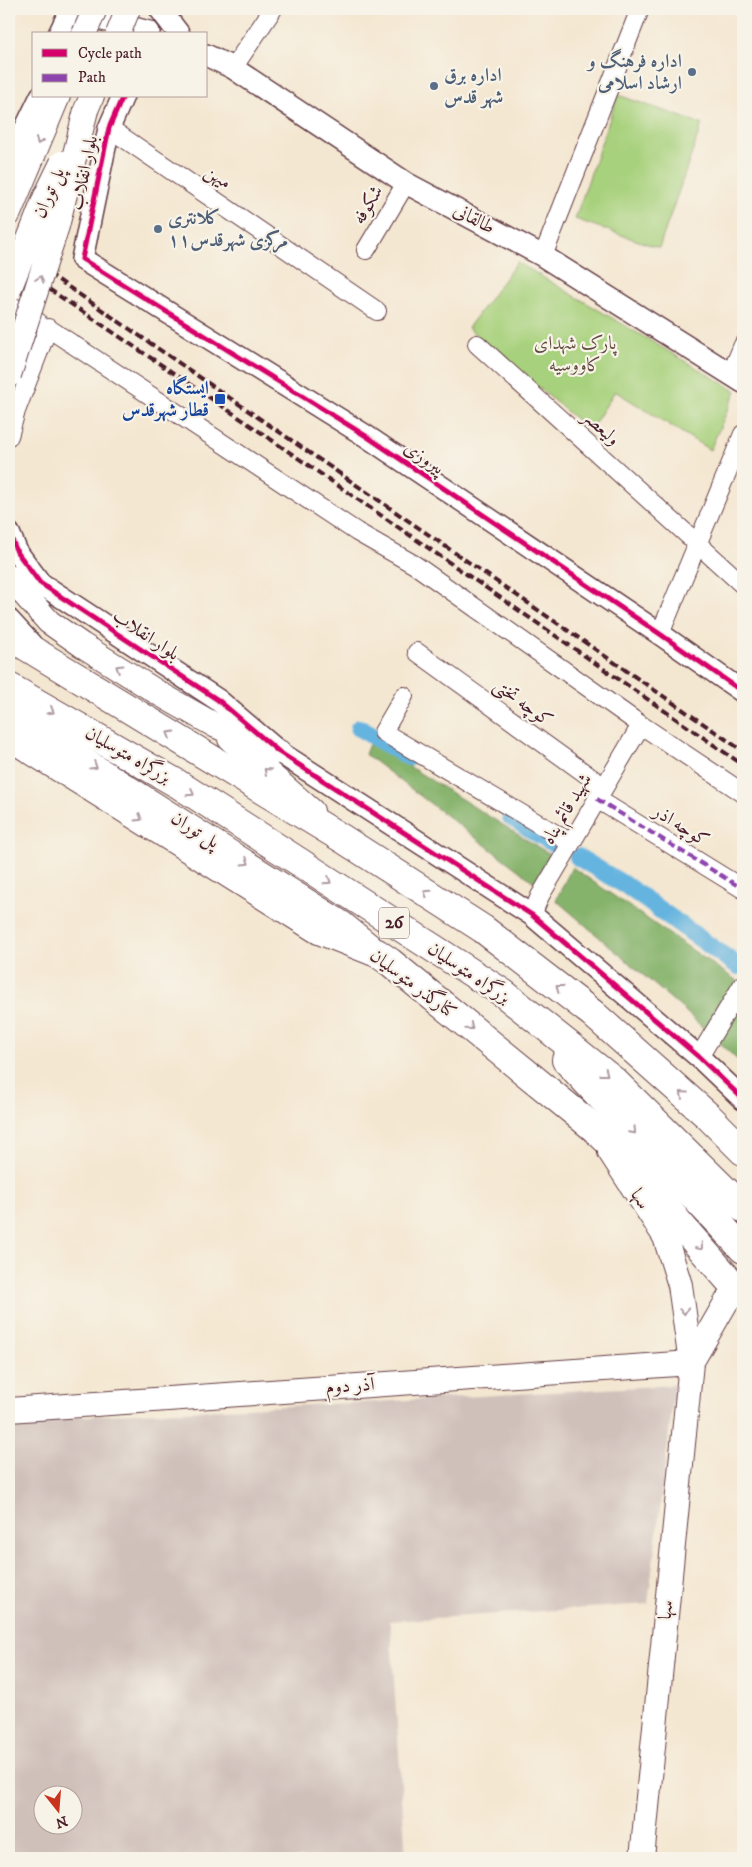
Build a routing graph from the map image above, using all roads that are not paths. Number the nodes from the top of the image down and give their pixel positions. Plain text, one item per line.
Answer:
1 (128, 9) edge
2 (158, 9) edge
3 (273, 9) edge
4 (640, 9) edge
5 (80, 15) edge
6 (62, 32) edge
7 (72, 32) edge
8 (119, 32) edge
9 (144, 32) edge
10 (148, 32) edge
11 (177, 32) edge
12 (208, 56) edge
13 (233, 68) junction
14 (32, 93) edge
15 (40, 98) edge
16 (57, 98) edge
17 (122, 98) edge
18 (89, 103) edge
19 (109, 128) junction
20 (9, 144) edge
21 (9, 162) edge
22 (406, 183) junction
23 (9, 213) edge
24 (366, 250) dead end
25 (543, 256) junction
26 (82, 259) joint
27 (9, 290) edge
28 (9, 311) edge
29 (377, 311) dead end
30 (48, 328) junction
31 (477, 344) dead end
32 (743, 345) edge
33 (9, 375) edge
34 (737, 378) edge
35 (743, 434) edge
36 (9, 436) edge
37 (9, 533) edge
38 (697, 544) junction
39 (9, 577) edge
40 (743, 585) edge
41 (9, 620) edge
42 (660, 634) junction
43 (9, 636) edge
44 (417, 652) dead end
45 (46, 660) junction
46 (9, 687) edge
47 (743, 692) edge
48 (404, 696) dead end
49 (9, 712) edge
50 (641, 725) junction
51 (216, 726) junction
52 (9, 736) edge
53 (279, 752) junction
54 (600, 793) junction
55 (743, 793) edge
56 (343, 839) junction
57 (571, 843) junction
58 (743, 890) edge
59 (532, 915) junction
60 (377, 953) junction
61 (743, 984) edge
62 (503, 993) junction
63 (699, 1057) junction
64 (743, 1099) edge
65 (708, 1116) junction
66 (594, 1128) junction
67 (743, 1132) edge
68 (743, 1151) edge
69 (641, 1173) junction
70 (743, 1208) edge
71 (743, 1248) edge
72 (743, 1256) edge
73 (739, 1290) edge
74 (691, 1363) junction
75 (9, 1410) edge
76 (642, 1858) edge

1 - 8 main road, bridge
2 - 10 street
2 - 11 street
3 - 13 street
4 - 25 street
5 - 6 street
5 - 7 street
5 - 9 street
12 - 13 street, طالقانی
13 - 22 street, طالقانی
14 - 20 street
15 - 21 street
16 -> 23 main road, پل توران
17 - 19 street, بلوار انقلاب
18 - 27 main road, پل توران, bridge
33 -> 18 main road, bridge
19 - 26 street, بلوار انقلاب
19 - 29 street, میهن
22 - 24 street, شکوفه
22 - 25 street, طالقانی
25 - 34 street, طالقانی
26 - 42 street, پیروزی
28 - 30 street
30 - 36 street
30 - 50 street
31 - 38 street, ولیعصر
32 - 34 street
35 - 38 street
37 - 53 street, بلوار انقلاب
38 - 40 street, ولیعصر
38 - 42 street
51 -> 39 main road
41 - 45 street
42 - 47 street, پیروزی
43 - 45 main road, بزرگراه متوسلیان / 26
44 - 54 street, کوچه تختی
56 -> 45 main road, بزرگراه متوسلیان / 26
46 -> 62 main road, بزرگراه متوسلیان / 26
48 - 57 street
49 -> 60 main road, پل توران
50 - 54 street, شهید قائم پناه
50 - 55 street
51 - 53 main road
56 -> 51 main road
52 -> 60 main road, کنارگذر متوسلیان
53 - 59 street, بلوار انقلاب
54 - 57 street, شهید قائم پناه
54 - 58 street, کوچه اذر
65 -> 56 main road, بزرگراه متوسلیان / 26
57 - 59 street, شهید قائم پناه
59 - 63 street, بلوار انقلاب
60 -> 66 main road, کنارگذر متوسلیان
61 - 63 street
62 -> 70 main road, بزرگراه متوسلیان / 26
62 -> 71 main road
63 - 64 street, بلوار انقلاب
65 - 67 main road
65 - 68 main road, بزرگراه متوسلیان / 26
66 - 69 main road, کنارگذر متوسلیان
66 -> 74 main road, سها
69 - 72 main road
69 -> 73 main road, کنارگذر متوسلیان
73 - 74 main road, سها
74 - 75 main road, آذر دوم
74 - 76 main road, سها

